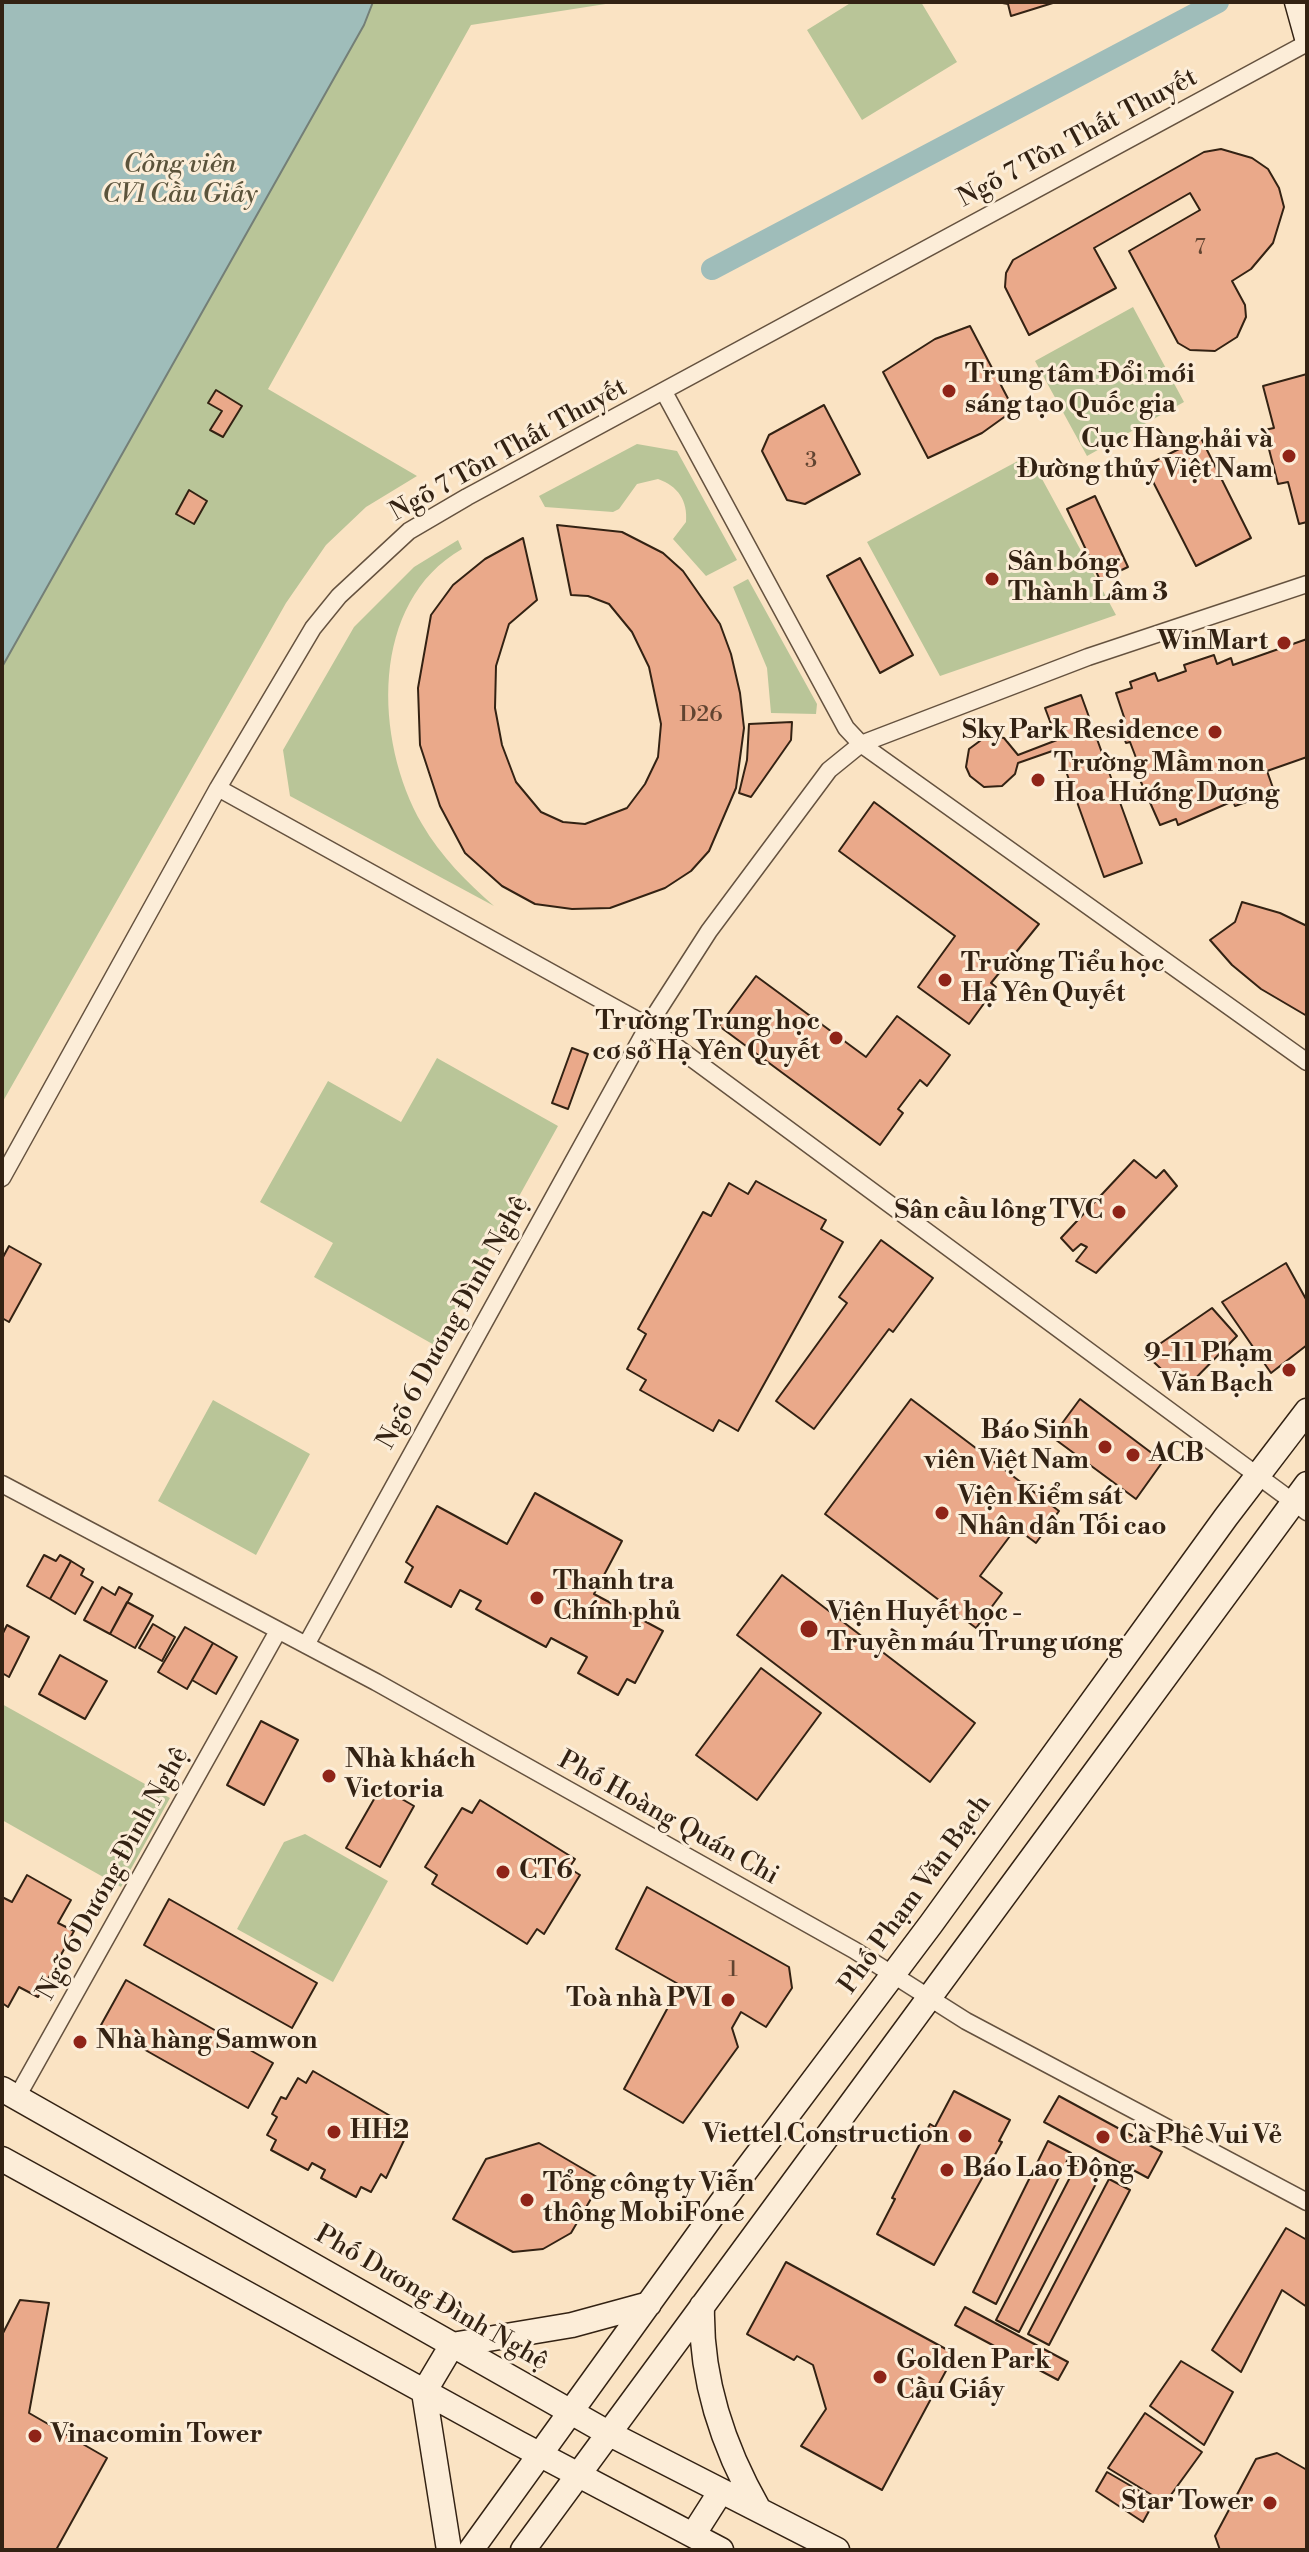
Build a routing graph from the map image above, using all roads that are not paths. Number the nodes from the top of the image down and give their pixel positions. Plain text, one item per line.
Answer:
1 (1297, 4) edge
2 (1307, 40) edge
3 (664, 392) junction
4 (1307, 584) edge
5 (861, 744) junction
6 (218, 788) junction
7 (648, 1026) junction
8 (1307, 1062) edge
9 (2, 1178) edge
10 (1307, 1411) edge
11 (1258, 1476) junction
12 (2, 1484) edge
13 (1302, 1499) edge
14 (278, 1631) junction
15 (306, 1645) junction
16 (891, 1974) junction
17 (928, 1998) junction
18 (9, 2093) edge
19 (2, 2159) edge
20 (1307, 2202) edge
21 (655, 2296) junction
22 (699, 2310) junction
23 (452, 2345) junction
24 (424, 2392) junction
25 (571, 2411) junction
26 (608, 2433) junction
27 (538, 2454) junction
28 (577, 2474) junction
29 (721, 2491) junction
30 (759, 2510) junction
31 (688, 2545) edge
32 (449, 2550) edge
33 (471, 2550) edge
34 (523, 2550) edge
35 (721, 2550) edge
36 (837, 2550) edge

1 - 2 main road
2 - 3 street, Ngõ 7 Tôn Thất Thuyết
3 - 5 street
3 - 6 street, Ngõ 7 Tôn Thất Thuyết
4 - 5 street, Ngõ 6 Dương Đình Nghệ
5 - 7 street, Ngõ 6 Dương Đình Nghệ
5 - 8 street
6 - 7 street
6 - 9 street, Ngõ 7 Tôn Thất Thuyết
7 - 11 street
7 - 15 street, Ngõ 6 Dương Đình Nghệ
10 - 11 main road, Phố Phạm Văn Bạch
11 - 13 street
11 - 16 main road, Phố Phạm Văn Bạch
12 - 14 street, Phố Hoàng Quán Chi
13 - 17 main road
14 - 15 street, Phố Hoàng Quán Chi
14 - 18 street, Ngõ 6 Dương Đình Nghệ
15 - 16 street, Phố Hoàng Quán Chi
16 - 17 street, Phố Hoàng Quán Chi
16 - 21 main road, Phố Phạm Văn Bạch
17 - 20 street, Phố Hoàng Quán Chi
17 - 22 main road
18 - 23 main road, Phố Dương Đình Nghệ
19 - 24 main road
21 - 22 main road
21 - 23 main road
21 - 25 main road, Phố Phạm Văn Bạch
22 - 26 main road
22 - 30 main road
23 - 24 main road
23 - 25 main road, Phố Dương Đình Nghệ
24 - 27 main road
24 - 32 main road
25 - 26 main road, Phố Dương Đình Nghệ
25 - 27 main road, Phố Phạm Văn Bạch
26 - 28 main road
26 - 29 main road, Phố Dương Đình Nghệ
27 - 28 main road
27 - 33 main road, Phố Phạm Văn Bạch
28 - 31 main road
28 - 34 main road
29 - 30 main road, Phố Dương Đình Nghệ
29 - 31 main road
30 - 36 main road, Phố Dương Đình Nghệ
31 - 35 main road

